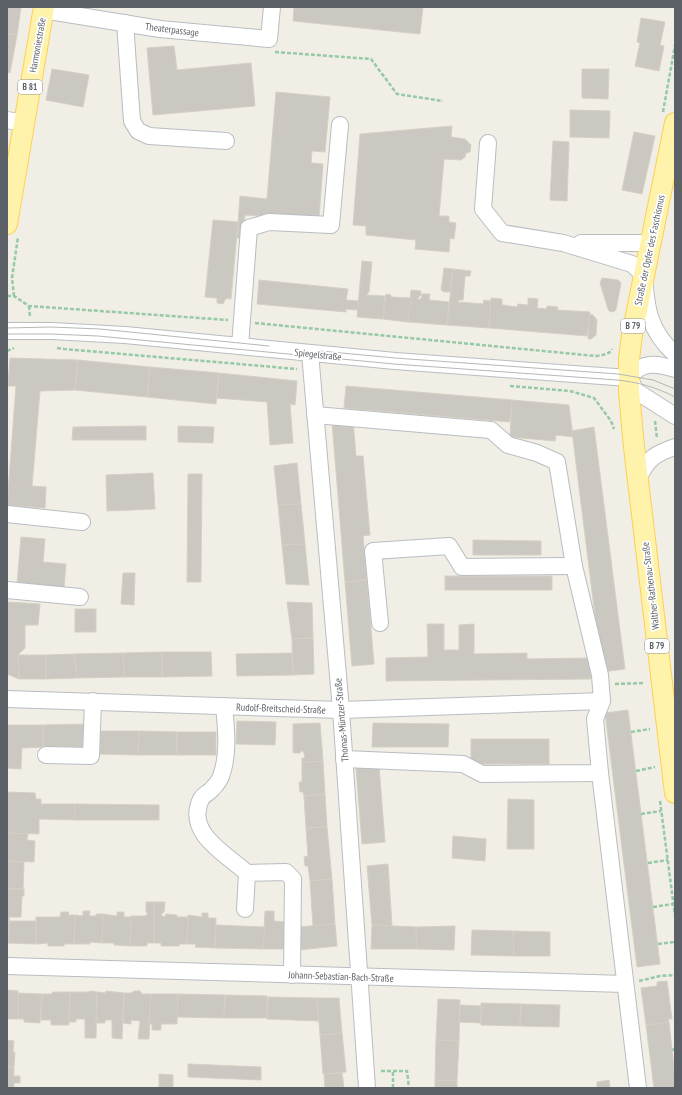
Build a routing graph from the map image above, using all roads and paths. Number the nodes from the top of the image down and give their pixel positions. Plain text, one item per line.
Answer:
1 (272, 7) edge
2 (43, 9) edge
3 (124, 23) junction
4 (16, 121) edge
5 (675, 123) edge
6 (340, 125) dead end
7 (226, 141) dead end
8 (488, 143) dead end
9 (7, 224) edge
10 (563, 243) junction
11 (651, 243) junction
12 (644, 275) junction
13 (7, 296) edge
14 (243, 321) junction
15 (7, 331) edge
16 (240, 346) junction
17 (614, 347) dead end
18 (310, 353) junction
19 (675, 354) edge
20 (675, 369) edge
21 (629, 378) junction
22 (315, 415) junction
23 (675, 416) edge
24 (675, 447) edge
25 (638, 478) junction
26 (7, 514) edge
27 (82, 522) dead end
28 (574, 566) junction
29 (7, 590) edge
30 (80, 597) dead end
31 (380, 623) dead end
32 (644, 683) dead end
33 (7, 699) edge
34 (93, 701) junction
35 (602, 701) junction
36 (670, 705) edge
37 (224, 706) junction
38 (341, 710) junction
39 (650, 729) dead end
40 (631, 732) dead end
41 (46, 755) dead end
42 (344, 759) junction
43 (656, 767) dead end
44 (636, 770) dead end
45 (600, 773) junction
46 (675, 794) edge
47 (661, 811) dead end
48 (641, 814) dead end
49 (668, 860) dead end
50 (648, 863) dead end
51 (247, 873) junction
52 (673, 904) dead end
53 (653, 907) dead end
54 (245, 909) dead end
55 (675, 942) edge
56 (658, 944) dead end
57 (7, 966) edge
58 (292, 975) junction
59 (675, 975) edge
60 (360, 977) junction
61 (625, 984) junction
62 (366, 1071) junction
63 (393, 1072) junction
64 (367, 1088) edge
65 (393, 1088) edge
66 (409, 1088) edge
67 (638, 1088) edge

1 - 3 street, Theaterpassage
2 - 3 street, Theaterpassage
2 - 4 main road, Harmoniestraße / B 81
3 - 7 street
4 - 9 main road, Harmoniestraße / B 81
5 - 11 main road, Straße der Opfer des Faschismus / B 79
6 - 14 street
8 - 10 street
10 - 11 street
10 - 12 street
11 - 12 main road, Straße der Opfer des Faschismus / B 79
12 - 19 street
12 - 21 main road, Straße der Opfer des Faschismus / B 79
13 - 14 path
14 - 16 street
14 - 17 path
15 - 16 street, Spiegelstraße
16 - 18 street, Spiegelstraße
18 - 21 street, Spiegelstraße
18 - 22 street, Thomas-Müntzer-Straße
20 - 21 street
21 - 23 street
21 - 25 main road, Walther-Rathenau-Straße / B 79
22 - 28 street
22 - 38 street, Thomas-Müntzer-Straße
24 - 25 street
25 - 36 main road, Walther-Rathenau-Straße / B 79
26 - 27 street
28 - 31 street
28 - 35 street
29 - 30 street
32 - 35 path
33 - 34 street, Rudolf-Breitscheid-Straße
34 - 37 street, Rudolf-Breitscheid-Straße
34 - 41 street
35 - 38 street, Rudolf-Breitscheid-Straße
35 - 45 street
36 - 46 main road, Walther-Rathenau-Straße / B 79
37 - 38 street, Rudolf-Breitscheid-Straße
37 - 51 street
38 - 42 street, Thomas-Müntzer-Straße
39 - 40 path
42 - 45 street
42 - 60 street, Thomas-Müntzer-Straße
43 - 44 path
45 - 61 street
47 - 48 path
49 - 50 path
51 - 54 street
51 - 58 street
52 - 53 path
55 - 56 path
57 - 58 street, Johann-Sebastian-Bach-Straße
58 - 60 street, Johann-Sebastian-Bach-Straße
59 - 61 path
60 - 61 street, Johann-Sebastian-Bach-Straße
60 - 62 street, Thomas-Müntzer-Straße
61 - 67 street
62 - 63 path
62 - 64 street, Thomas-Müntzer-Straße
63 - 65 path
63 - 66 path

